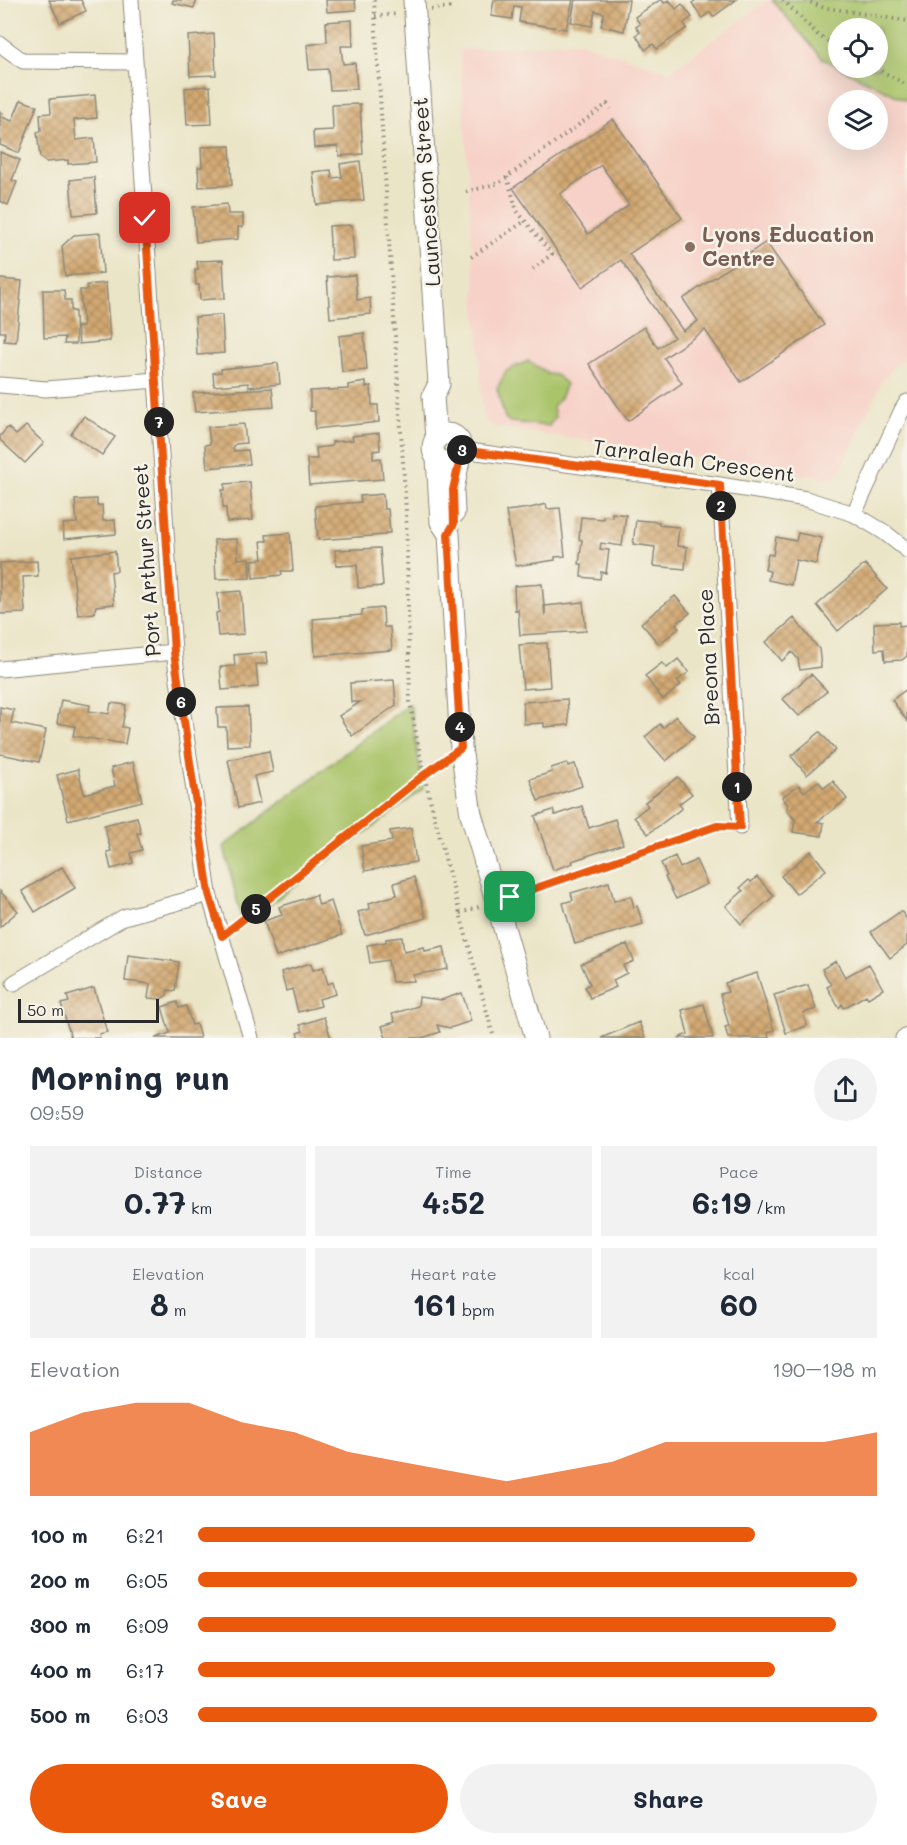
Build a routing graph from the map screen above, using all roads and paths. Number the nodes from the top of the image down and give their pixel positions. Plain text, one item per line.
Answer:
1 (131, 0) edge
2 (374, 0) edge
3 (414, 0) edge
4 (783, 0) edge
5 (805, 0) edge
6 (907, 21) edge
7 (828, 41) edge
8 (0, 44) edge
9 (135, 62) junction
10 (888, 75) edge
11 (907, 85) edge
12 (611, 109) dead end
13 (507, 177) junction
14 (466, 192) dead end
15 (525, 221) junction
16 (471, 257) dead end
17 (533, 268) dead end
18 (156, 380) junction
19 (439, 384) junction
20 (0, 385) edge
21 (907, 402) edge
22 (460, 447) junction
23 (436, 448) junction
24 (720, 485) junction
25 (446, 490) junction
26 (854, 514) junction
27 (907, 550) edge
28 (174, 652) junction
29 (0, 669) edge
30 (461, 748) junction
31 (424, 775) junction
32 (740, 827) joint
33 (209, 894) junction
34 (510, 897) dead end
35 (222, 936) junction
36 (14, 983) dead end
37 (907, 1035) edge
38 (251, 1038) edge
39 (494, 1038) edge
40 (536, 1038) edge
41 (903, 1038) edge

1 - 9 street, Port Arthur Street
2 - 31 path
3 - 19 main road, Launceston Street
4 - 7 path
5 - 6 path
8 - 9 street
9 - 18 street, Port Arthur Street
10 - 11 path
12 - 13 path
13 - 14 path
13 - 15 path
15 - 16 path
15 - 17 path
18 - 20 street
18 - 28 street, Port Arthur Street
19 - 22 main road, Launceston Street
19 - 23 main road, Launceston Street
21 - 26 street
22 - 23 main road
22 - 24 street, Tarraleah Crescent
22 - 25 main road, Launceston Street
23 - 25 main road, Launceston Street
24 - 26 street, Tarraleah Crescent
24 - 32 street, Breona Place
25 - 30 main road, Launceston Street
26 - 27 street, Tarraleah Crescent
28 - 29 street
28 - 33 street, Port Arthur Street
30 - 31 path
30 - 40 main road, Launceston Street
31 - 35 path
31 - 39 path
32 - 34 path
33 - 35 street, Port Arthur Street
33 - 36 street
35 - 38 street, Port Arthur Street
37 - 41 street

